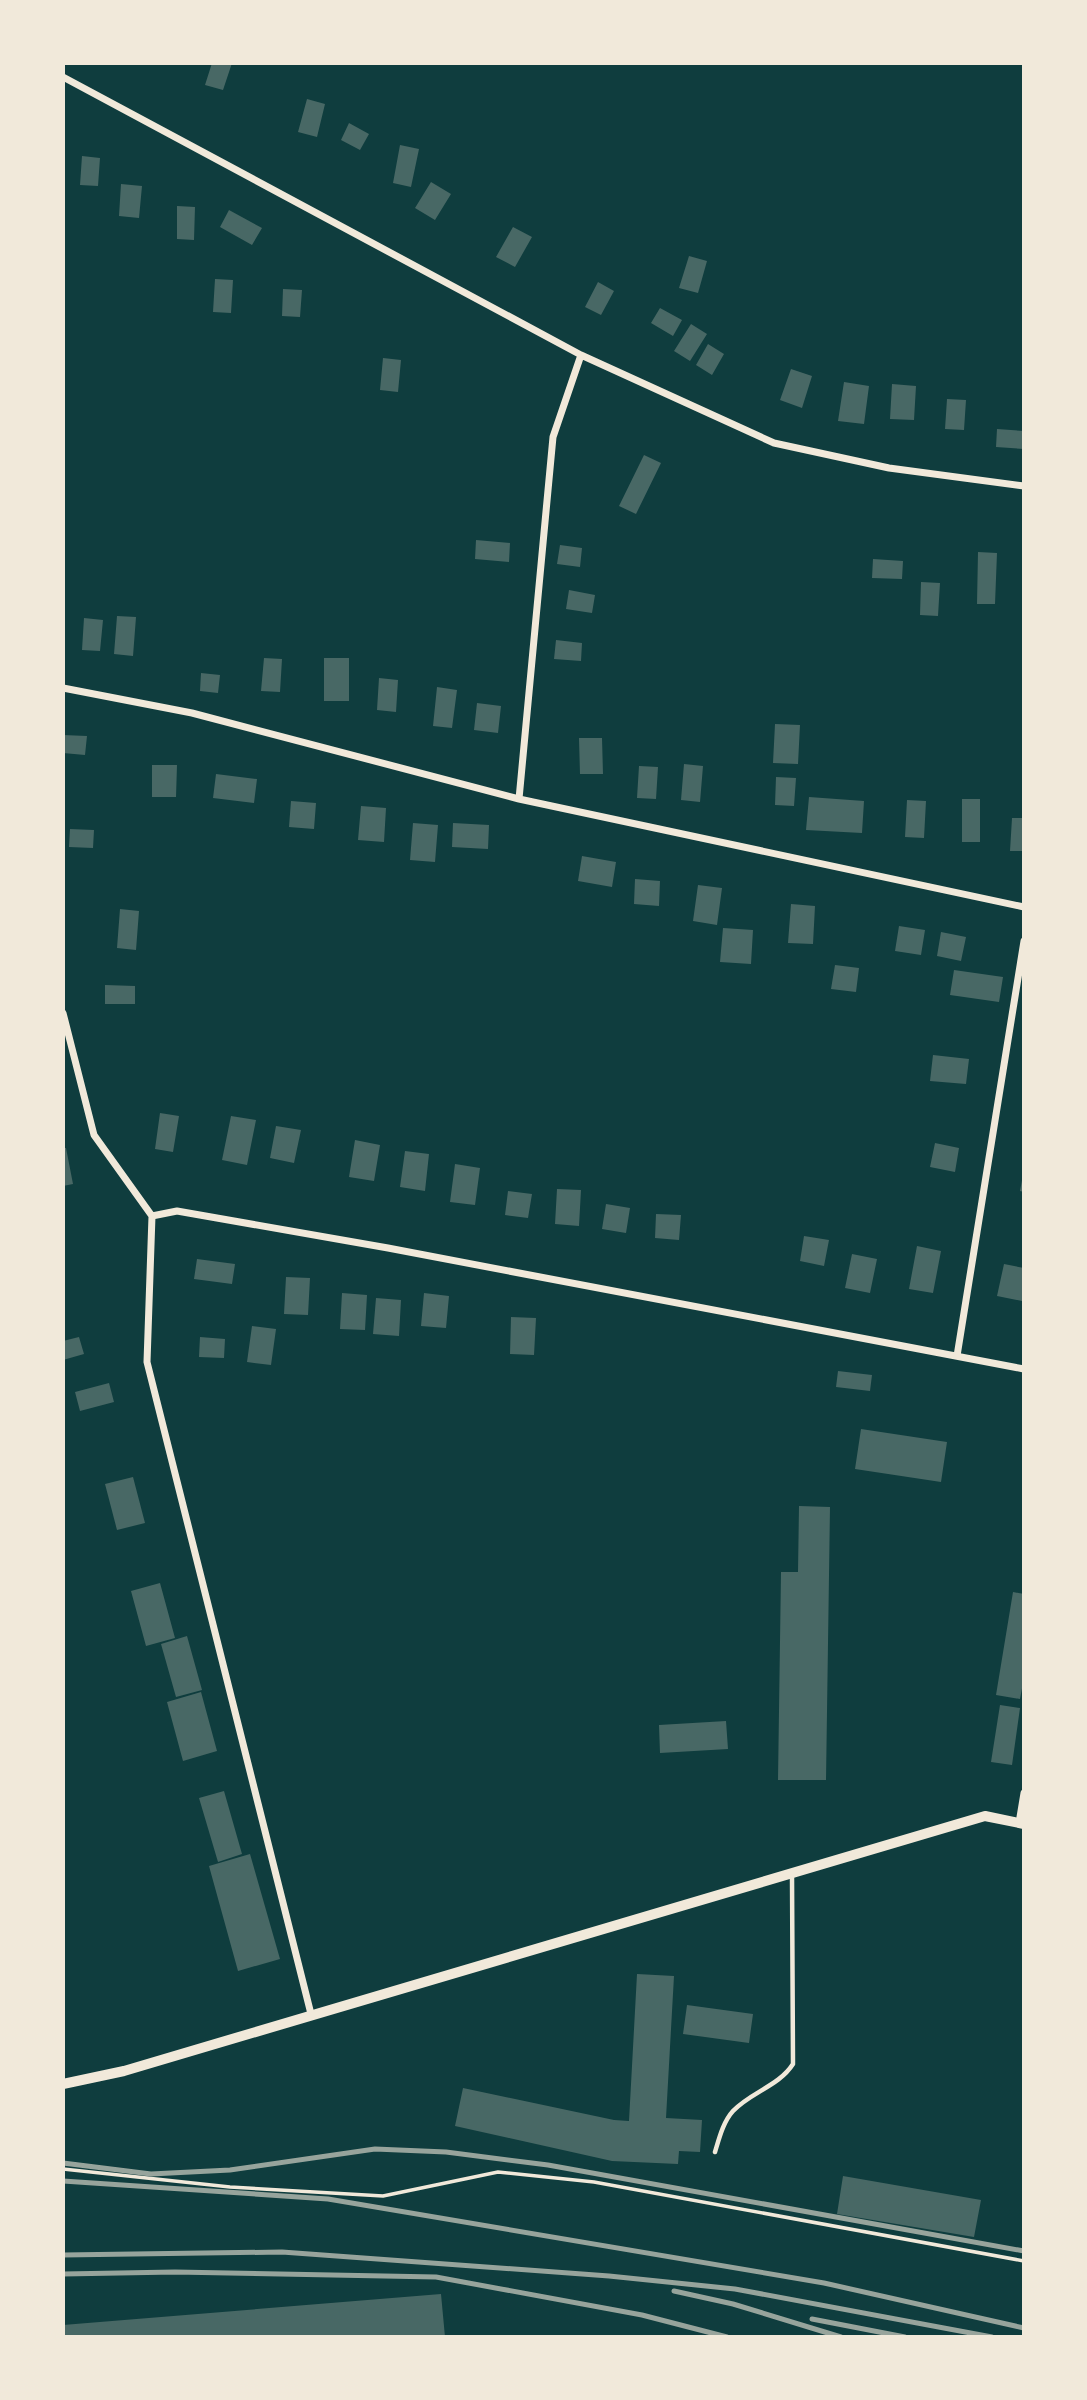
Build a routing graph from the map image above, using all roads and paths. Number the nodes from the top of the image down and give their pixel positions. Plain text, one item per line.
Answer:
1 (63, 77) edge
2 (581, 355) junction
3 (1024, 486) edge
4 (63, 688) edge
5 (519, 799) junction
6 (1024, 907) edge
7 (1024, 941) edge
8 (63, 1013) edge
9 (152, 1216) junction
10 (957, 1356) junction
11 (1024, 1369) edge
12 (1024, 1793) edge
13 (1021, 1823) edge
14 (792, 1871) junction
15 (311, 2014) junction
16 (63, 2084) edge
17 (715, 2152) dead end
18 (63, 2169) edge
19 (1024, 2261) edge

1 - 2 street
2 - 3 street
2 - 5 street
4 - 5 street
5 - 6 street
7 - 10 street
8 - 9 street
9 - 10 street
9 - 15 street
10 - 11 street
12 - 13 street
13 - 14 street
14 - 15 street
14 - 17 lane
15 - 16 street
18 - 19 path

